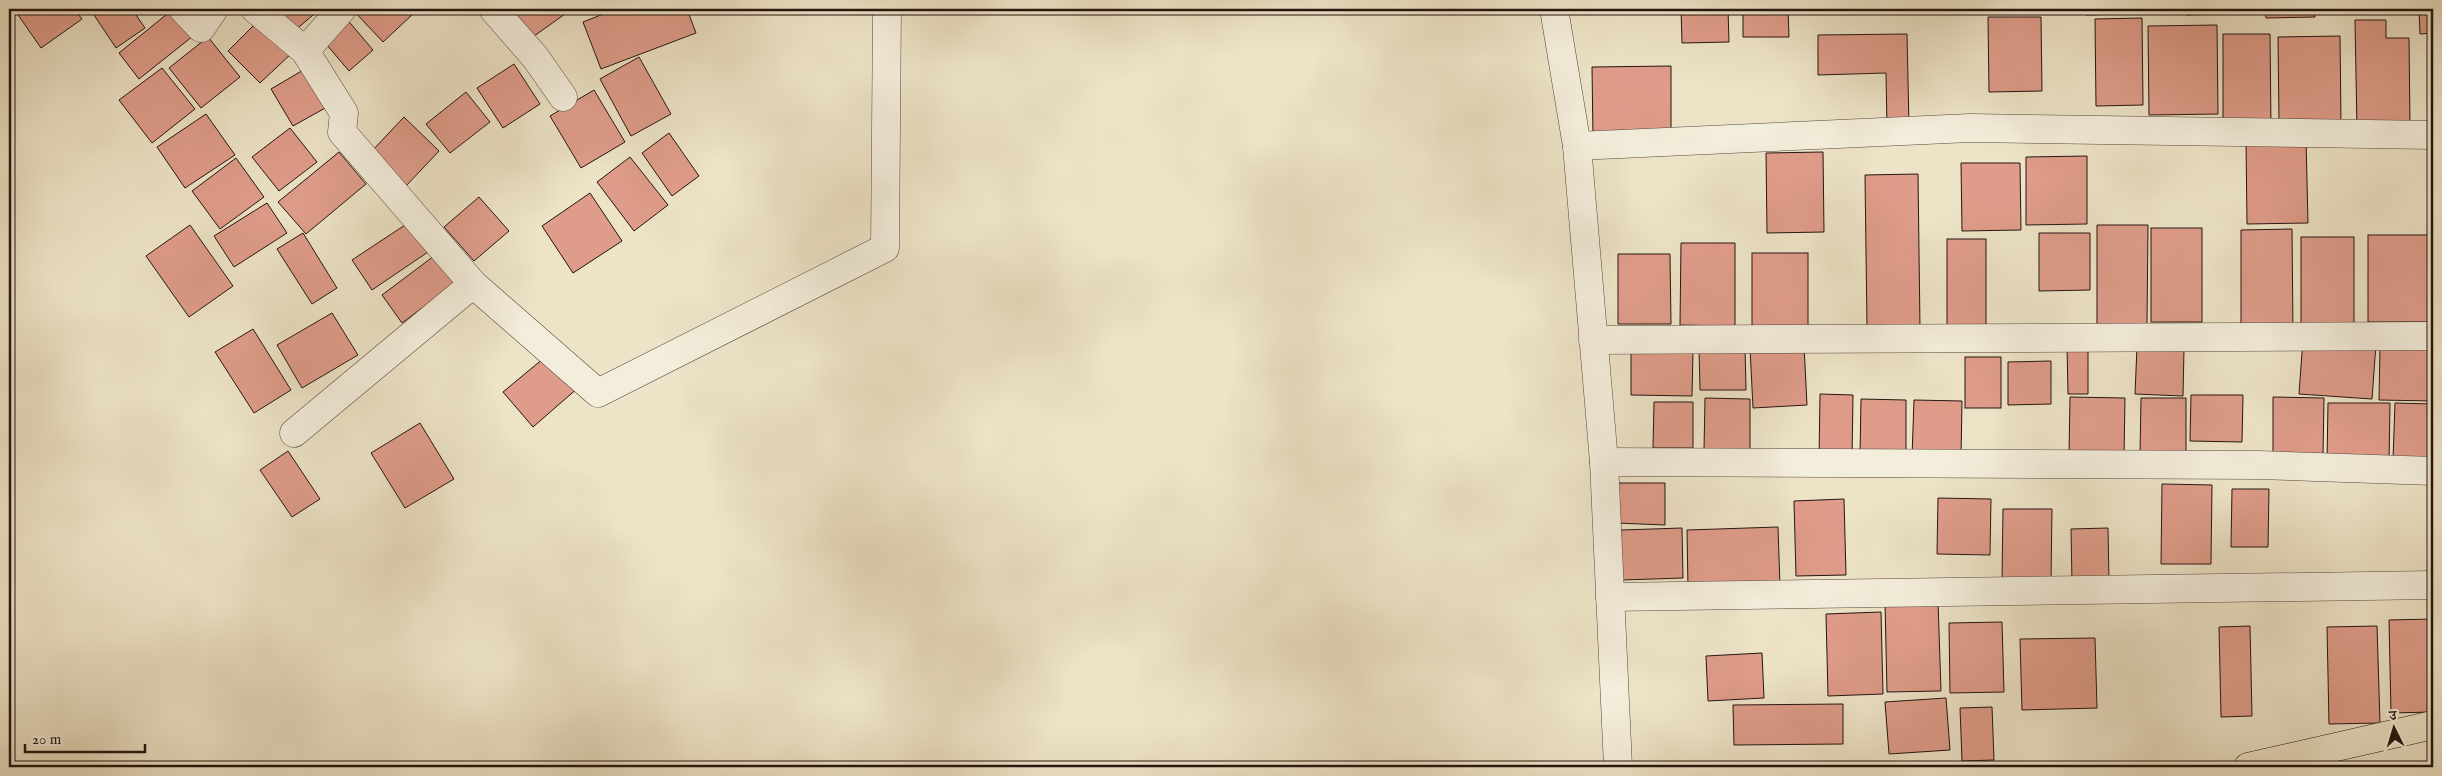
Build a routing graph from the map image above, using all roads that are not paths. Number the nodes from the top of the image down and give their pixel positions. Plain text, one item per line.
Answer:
1 (183, 9) edge
2 (214, 9) edge
3 (255, 9) edge
4 (342, 9) edge
5 (493, 9) edge
6 (887, 9) edge
7 (1554, 9) edge
8 (305, 51) junction
9 (563, 96) dead end
10 (2433, 135) edge
11 (1577, 146) junction
12 (473, 284) junction
13 (2433, 336) edge
14 (1593, 340) junction
15 (294, 433) dead end
16 (1604, 462) junction
17 (2433, 470) edge
18 (2433, 585) edge
19 (1610, 597) junction
20 (2433, 725) edge
21 (1618, 767) edge
22 (2248, 767) edge

1 - 2 street
3 - 8 street
4 - 8 street
5 - 9 street
6 - 12 street
7 - 11 street
8 - 12 street
10 - 11 street
11 - 14 street
12 - 15 street
13 - 14 street
14 - 16 street
16 - 17 street
16 - 19 street
18 - 19 street
19 - 21 street
20 - 22 main road

